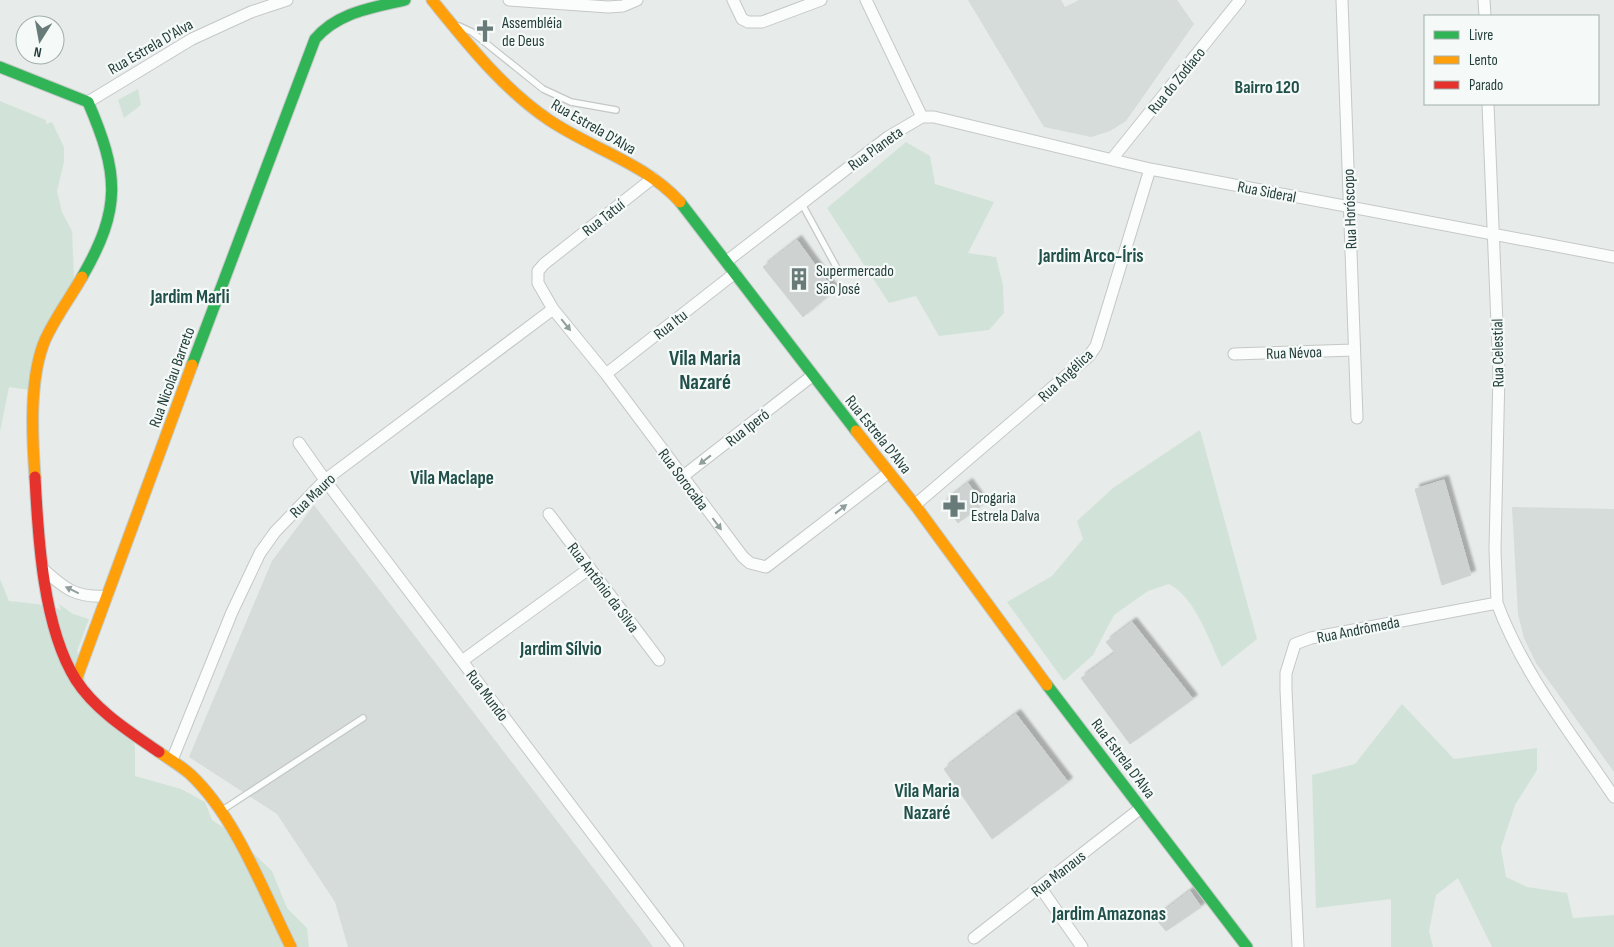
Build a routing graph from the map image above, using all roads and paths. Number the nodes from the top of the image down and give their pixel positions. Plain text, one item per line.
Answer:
1 (287, 0) edge
2 (405, 0) edge
3 (432, 0) edge
4 (508, 0) edge
5 (637, 0) edge
6 (733, 0) edge
7 (821, 0) edge
8 (866, 0) edge
9 (1240, 0) edge
10 (1342, 0) edge
11 (1484, 0) edge
12 (1485, 15) edge
13 (452, 24) junction
14 (0, 67) edge
15 (88, 102) junction
16 (1488, 105) edge
17 (616, 110) dead end
18 (922, 116) junction
19 (1112, 159) junction
20 (1150, 169) junction
21 (653, 178) junction
22 (802, 204) junction
23 (1349, 206) junction
24 (1494, 234) junction
25 (553, 256) joint
26 (1614, 257) edge
27 (727, 261) junction
28 (838, 270) dead end
29 (734, 273) junction
30 (553, 309) junction
31 (1354, 350) junction
32 (1234, 354) dead end
33 (606, 374) junction
34 (812, 376) junction
35 (1357, 418) dead end
36 (299, 442) dead end
37 (888, 472) junction
38 (682, 477) junction
39 (325, 480) junction
40 (915, 505) junction
41 (549, 514) dead end
42 (43, 568) junction
43 (590, 568) junction
44 (107, 596) junction
45 (1497, 602) junction
46 (659, 660) dead end
47 (462, 661) junction
48 (76, 680) junction
49 (363, 718) dead end
50 (172, 760) junction
51 (1614, 797) edge
52 (1141, 808) junction
53 (221, 811) junction
54 (1040, 887) junction
55 (974, 938) dead end
56 (291, 947) edge
57 (678, 947) edge
58 (1082, 947) edge
59 (1247, 947) edge
60 (1298, 947) edge

1 - 15 street, Rua Estrela D'Alva
2 - 44 street, Rua Nicolau Barreto
3 - 13 street, Rua Estrela D'Alva
4 - 5 street
6 - 7 street
8 - 18 street
9 - 19 street, Rua do Zodíaco
10 - 23 street, Rua Horóscopo
11 - 12 street
13 - 17 lane
13 - 21 street, Rua Estrela D'Alva
14 - 15 street
15 - 42 street
16 - 24 street, Rua Celestial
18 - 19 street, Rua Sideral
18 - 22 street, Rua Planeta
19 - 20 street, Rua Sideral
20 - 23 street, Rua Sideral
20 - 40 street, Rua Angélica
21 - 25 street, Rua Tatuí
21 - 27 street, Rua Estrela D'Alva
22 - 27 street, Rua Planeta
22 - 28 lane
23 - 24 street, Rua Sideral
23 - 31 street, Rua Horóscopo
24 - 26 street, Rua Sideral
24 - 45 street, Rua Celestial
25 - 30 street, Rua Sorocaba
27 - 29 street, Rua Estrela D'Alva
29 - 33 street, Rua Itu
29 - 34 street, Rua Estrela D'Alva
30 -> 33 street, Rua Sorocaba
30 - 39 street, Rua Mauro
31 - 32 street, Rua Névoa
31 - 35 street, Rua Horóscopo
33 - 38 street, Rua Sorocaba
34 - 37 street, Rua Estrela D'Alva
34 -> 38 street, Rua Iperó
36 - 39 street, Rua Mundo
38 -> 37 street, Rua Sorocaba
37 - 40 street, Rua Estrela D'Alva
39 - 47 street, Rua Mundo
39 - 50 street, Rua Mauro
40 - 52 street, Rua Estrela D'Alva
41 - 43 street, Rua Antônio da Silva
44 -> 42 street
42 - 48 street
43 - 46 street, Rua Antônio da Silva
43 - 47 street
44 - 48 street, Rua Nicolau Barreto
45 - 51 street
45 - 60 street, Rua Andrômeda
47 - 57 street, Rua Mundo
48 - 50 street
49 - 53 lane
50 - 53 street
52 - 54 street, Rua Manaus
52 - 59 street, Rua Estrela D'Alva
53 - 56 street
54 - 55 street, Rua Manaus
54 - 58 street

